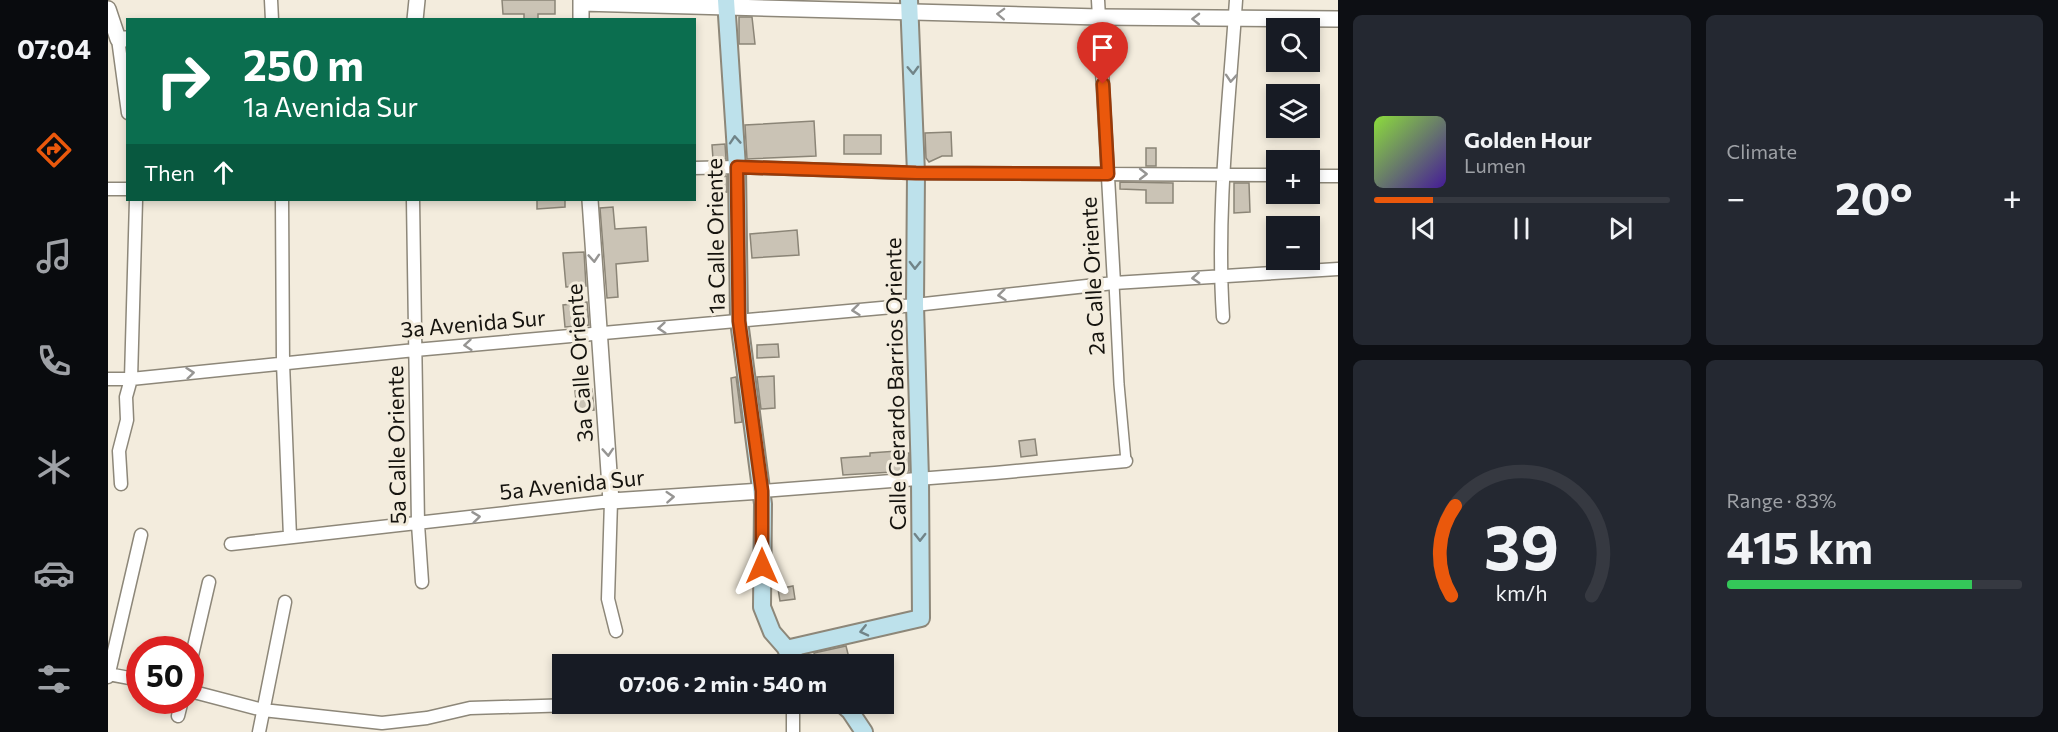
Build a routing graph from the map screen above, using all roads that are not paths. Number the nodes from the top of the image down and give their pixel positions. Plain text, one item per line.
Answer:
1 (271, 0) edge
2 (417, 0) edge
3 (1098, 0) edge
4 (1236, 0) edge
5 (581, 2) edge
6 (726, 4) edge
7 (910, 6) edge
8 (108, 9) edge
9 (1099, 17) junction
10 (272, 18) edge
11 (415, 18) edge
12 (581, 18) edge
13 (1235, 19) junction
14 (1338, 19) edge
15 (122, 44) edge
16 (108, 52) edge
17 (126, 90) edge
18 (737, 167) junction
19 (696, 168) edge
20 (916, 173) junction
21 (1108, 174) junction
22 (1224, 174) junction
23 (1266, 175) edge
24 (1320, 176) edge
25 (1338, 176) edge
26 (108, 189) edge
27 (126, 189) edge
28 (136, 201) edge
29 (282, 201) edge
30 (413, 201) edge
31 (590, 201) edge
32 (1338, 269) edge
33 (1220, 276) junction
34 (1114, 283) junction
35 (915, 304) junction
36 (1223, 317) dead end
37 (739, 321) junction
38 (598, 333) junction
39 (415, 350) junction
40 (283, 363) junction
41 (108, 379) edge
42 (131, 379) junction
43 (1126, 461) joint
44 (920, 479) junction
45 (120, 484) dead end
46 (762, 491) junction
47 (611, 501) junction
48 (418, 524) junction
49 (141, 535) dead end
50 (290, 537) junction
51 (231, 544) dead end
52 (209, 582) dead end
53 (422, 582) dead end
54 (285, 602) dead end
55 (616, 631) dead end
56 (196, 636) edge
57 (786, 649) junction
58 (791, 654) edge
59 (108, 675) edge
60 (126, 678) edge
61 (204, 695) edge
62 (552, 706) edge
63 (263, 710) junction
64 (793, 714) edge
65 (852, 714) edge
66 (259, 732) edge
67 (793, 732) edge
68 (864, 732) edge

1 - 10 street
2 - 11 street
3 - 9 street, 2a Calle Oriente
4 - 13 street
5 - 6 street
5 - 12 street
6 - 7 street
18 -> 6 main road, 1a Calle Oriente
9 -> 7 street
7 -> 20 main road, Calle Gerardo Barrios Oriente
8 - 15 street
13 -> 9 street
9 - 21 street, 2a Calle Oriente
13 - 14 street
13 -> 22 street
15 - 16 street
15 - 17 street
18 - 19 street
18 - 20 street
18 - 37 main road, 1a Calle Oriente
20 - 21 street
20 -> 35 main road, Calle Gerardo Barrios Oriente
21 -> 22 street
21 - 34 street, 2a Calle Oriente
22 - 23 street
22 - 33 street
24 - 25 street
26 - 27 street
28 - 42 street
29 - 40 street
30 - 39 street, 5a Calle Oriente
31 -> 38 street, 3a Calle Oriente
32 - 33 street, 3a Avenida Sur
33 -> 34 street, 3a Avenida Sur
33 - 36 street
34 -> 35 street, 3a Avenida Sur
34 - 43 street, 2a Calle Oriente
35 -> 37 street, 3a Avenida Sur
35 - 44 main road, Calle Gerardo Barrios Oriente
37 -> 38 street, 3a Avenida Sur
37 - 46 main road, 1a Calle Oriente
38 -> 39 street, 3a Avenida Sur
38 -> 47 street, 3a Calle Oriente
39 - 40 street, 3a Avenida Sur
39 - 48 street, 5a Calle Oriente
42 -> 40 street, 3a Avenida Sur
40 - 50 street
41 - 42 street, 3a Avenida Sur
42 - 45 street
43 - 44 street, 5a Avenida Sur
44 - 46 street, 5a Avenida Sur
44 -> 57 main road, Calle Gerardo Barrios Oriente
47 -> 46 street, 5a Avenida Sur
46 - 57 main road, 1a Calle Oriente
48 -> 47 street, 5a Avenida Sur
47 - 55 street, 3a Calle Oriente
48 - 50 street, 5a Avenida Sur
48 - 53 street, 5a Calle Oriente
49 - 59 street
50 - 51 street, 5a Avenida Sur
52 - 56 street
54 - 63 street
57 - 58 main road
59 - 60 street
61 - 63 street
62 - 63 street
63 - 66 street
64 - 67 street
65 - 68 main road

